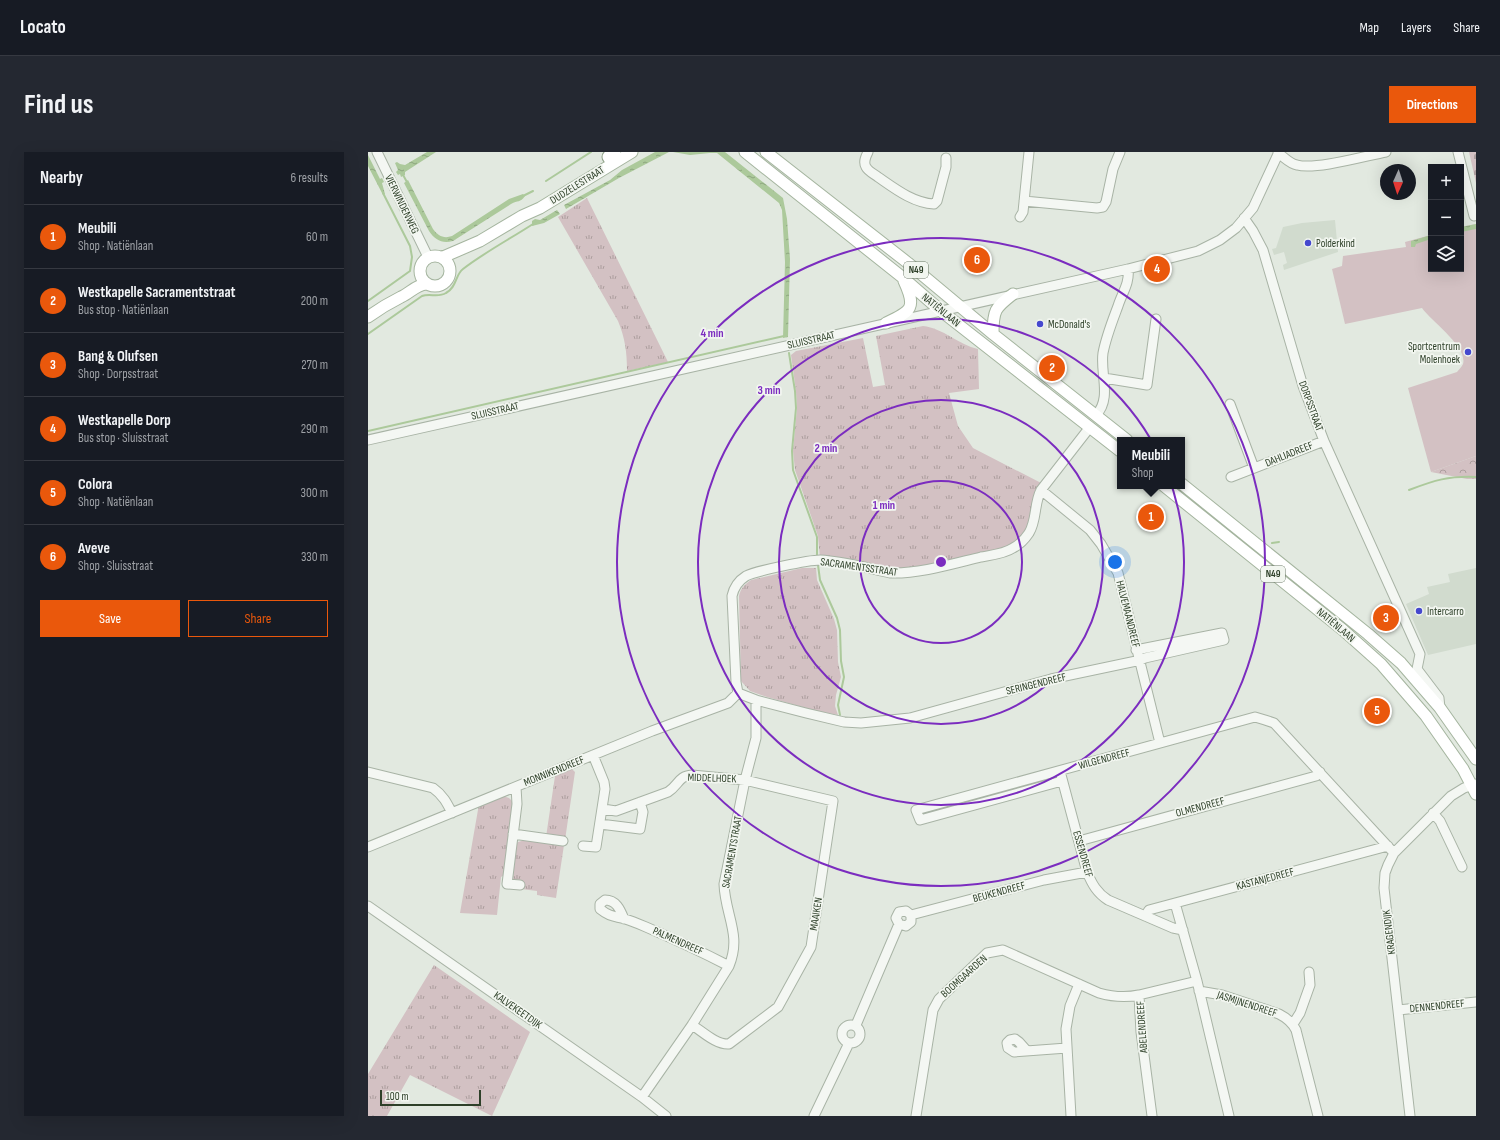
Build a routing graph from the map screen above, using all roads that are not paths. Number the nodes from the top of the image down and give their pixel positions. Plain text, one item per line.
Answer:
1 (377, 152) edge
2 (632, 152) edge
3 (745, 152) edge
4 (766, 152) edge
5 (868, 152) edge
6 (1029, 152) edge
7 (1120, 152) edge
8 (1386, 152) edge
9 (1458, 152) edge
10 (1278, 153) edge
11 (614, 154) edge
12 (946, 158) dead end
13 (1024, 201) junction
14 (522, 216) junction
15 (1474, 216) dead end
16 (1020, 217) dead end
17 (1244, 218) junction
18 (480, 241) junction
19 (428, 257) junction
20 (443, 257) junction
21 (450, 267) junction
22 (1128, 269) junction
23 (902, 277) junction
24 (423, 279) junction
25 (1012, 294) junction
26 (959, 306) junction
27 (941, 311) junction
28 (368, 317) edge
29 (1156, 319) dead end
30 (886, 323) junction
31 (993, 334) junction
32 (1104, 378) junction
33 (1230, 404) dead end
34 (1096, 415) junction
35 (1090, 426) junction
36 (1123, 437) edge
37 (368, 440) edge
38 (1324, 441) junction
39 (1117, 448) edge
40 (1254, 468) junction
41 (1231, 477) dead end
42 (1185, 486) edge
43 (1168, 489) edge
44 (1041, 490) junction
45 (1136, 650) junction
46 (1141, 660) junction
47 (1417, 660) junction
48 (1402, 663) junction
49 (738, 693) junction
50 (756, 700) junction
51 (1440, 708) junction
52 (1160, 743) junction
53 (593, 755) junction
54 (1476, 759) edge
55 (1060, 771) junction
56 (368, 772) edge
57 (1320, 772) junction
58 (745, 780) junction
59 (1062, 781) junction
60 (516, 787) junction
61 (1475, 788) edge
62 (640, 802) junction
63 (603, 809) junction
64 (452, 813) junction
65 (1433, 813) junction
66 (600, 824) junction
67 (513, 834) junction
68 (563, 841) dead end
69 (1079, 841) junction
70 (584, 846) dead end
71 (368, 847) edge
72 (1391, 850) junction
73 (1462, 867) dead end
74 (1087, 872) junction
75 (520, 886) dead end
76 (1175, 903) junction
77 (368, 906) edge
78 (1145, 916) junction
79 (624, 919) dead end
80 (1183, 930) junction
81 (730, 966) junction
82 (1309, 972) dead end
83 (1197, 981) junction
84 (1079, 984) junction
85 (1199, 991) junction
86 (1139, 995) junction
87 (1476, 1002) edge
88 (1398, 1010) junction
89 (1292, 1024) junction
90 (692, 1025) junction
91 (856, 1025) junction
92 (849, 1043) junction
93 (1066, 1048) junction
94 (1027, 1051) dead end
95 (642, 1097) junction
96 (666, 1116) edge
97 (814, 1116) edge
98 (916, 1116) edge
99 (1071, 1116) edge
100 (1152, 1116) edge
101 (1230, 1116) edge
102 (1318, 1116) edge
103 (1410, 1116) edge

1 - 19 street, VIERWINDENWEG
2 - 14 main road, DUDZELESTRAAT
3 - 23 main road, NATIËNLAAN / N49
4 - 26 main road, NATIËNLAAN / N49
5 - 12 street
6 - 13 street
7 - 13 street
8 - 10 street
9 - 15 street
10 - 17 street
11 - 14 main road, DUDZELESTRAAT
13 - 16 street
14 - 18 main road, DUDZELESTRAAT
17 - 22 street, SLUISSTRAAT
17 - 38 street, DORPSSTRAAT
18 - 20 main road, DUDZELESTRAAT
18 - 21 main road, DUDZELESTRAAT
19 - 20 main road
19 - 24 main road
20 - 21 main road
21 - 24 main road
22 - 25 street, SLUISSTRAAT
22 - 32 street
23 - 27 main road, NATIËNLAAN / N49
23 - 30 main road
24 - 28 main road
25 - 26 street, SLUISSTRAAT
25 - 31 main road
26 - 27 street, SLUISSTRAAT
26 - 31 main road, NATIËNLAAN / N49
27 - 30 street, SLUISSTRAAT
27 - 35 main road, NATIËNLAAN / N49
29 - 32 street
30 - 37 street, SLUISSTRAAT
31 - 34 main road, NATIËNLAAN / N49
32 - 34 street
33 - 40 street, DAHLIADREEF
34 - 36 main road, NATIËNLAAN / N49
35 - 39 main road, NATIËNLAAN / N49
35 - 44 street, SACRAMENTSSTRAAT
38 - 40 street, DAHLIADREEF
38 - 47 street, DORPSSTRAAT
40 - 41 street, DAHLIADREEF
42 - 48 main road, NATIËNLAAN / N49
43 - 61 main road, NATIËNLAAN / N49
44 - 45 street, HALVEMAANDREEF
44 - 49 street, SACRAMENTSSTRAAT
45 - 46 street, HALVEMAANDREEF
45 - 46 street, SERINGENDREEF
46 - 50 street, SERINGENDREEF
46 - 52 street, HALVEMAANDREEF
47 - 48 street
47 - 51 street, DORPSSTRAAT
48 - 51 main road, NATIËNLAAN / N49
49 - 50 street
49 - 53 street, MONNIKENDREEF
50 - 58 street, SACRAMENTSTRAAT
51 - 54 main road, NATIËNLAAN / N49
52 - 55 street, WILGENDREEF
52 - 57 street, WILGENDREEF
53 - 60 street, MONNIKENDREEF
53 - 63 street
55 - 59 street, ESSENDREEF
55 - 59 street, WILGENDREEF
56 - 64 street
57 - 69 street, OLMENDREEF
57 - 72 street, WILGENDREEF
58 - 62 street, MIDDELHOEK
58 - 81 street, SACRAMENTSTRAAT
58 - 90 street, MAAIKEN
59 - 69 street, ESSENDREEF
60 - 64 street, MONNIKENDREEF
60 - 67 street
61 - 65 street, KRAGENDIJK
62 - 63 street, MIDDELHOEK
62 - 66 street
63 - 66 street
64 - 71 street, MONNIKENDREEF
65 - 72 street, KRAGENDIJK
65 - 73 street
66 - 70 street
67 - 68 street
67 - 75 street
69 - 74 street, ESSENDREEF
72 - 76 street, KASTANJEDREEF
72 - 88 street, KRAGENDIJK
74 - 78 street, ESSENDREEF
74 - 91 street, BEUKENDREEF
76 - 78 street, KASTANJEDREEF
76 - 80 street
77 - 95 street, KALVEKEETDIJK
78 - 80 street, ESSENDREEF
79 - 81 street, PALMENDREEF
80 - 83 street
81 - 90 street, SACRAMENTSTRAAT
82 - 89 street
83 - 85 street
83 - 86 street, ABELENDREEF
84 - 86 street, BOOMGAARDEN
84 - 93 street
84 - 98 street, BOOMGAARDEN
85 - 89 street, JASMIJNENDREEF
85 - 101 street
86 - 100 street, ABELENDREEF
87 - 88 street, DENNENDREEF
88 - 103 street, KRAGENDIJK
89 - 102 street
90 - 95 street, SACRAMENTSTRAAT
91 - 92 street, BEUKENDREEF
91 - 92 street
92 - 97 street, BEUKENDREEF
93 - 94 street
93 - 99 street
95 - 96 street, KALVEKEETDIJK

